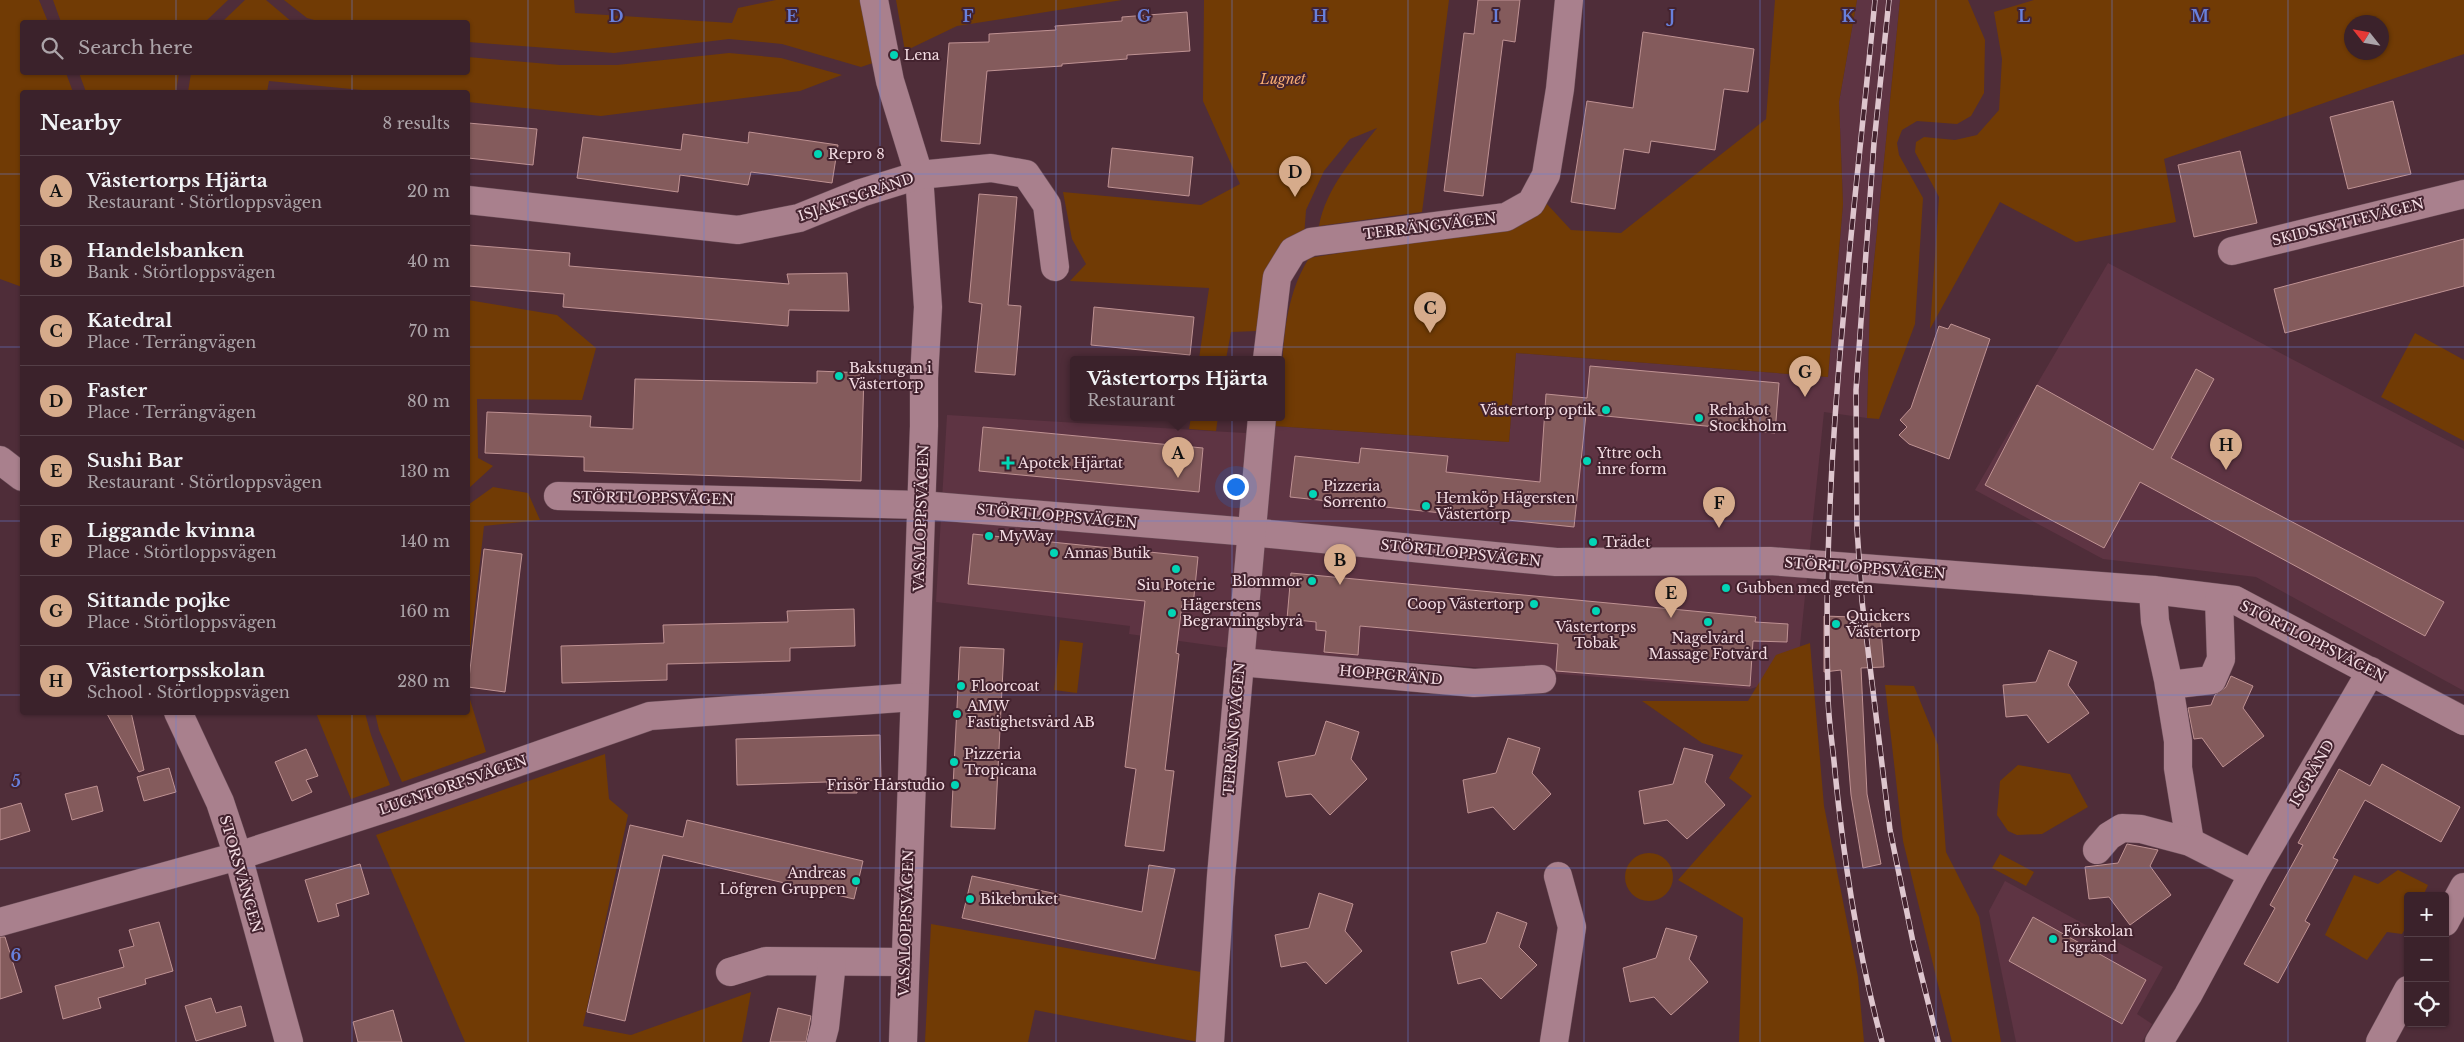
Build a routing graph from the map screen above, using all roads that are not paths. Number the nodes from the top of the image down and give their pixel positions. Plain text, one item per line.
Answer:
1 (874, 0) edge
2 (1569, 0) edge
3 (918, 175) junction
4 (2464, 194) edge
5 (470, 200) edge
6 (2232, 251) dead end
7 (1055, 267) dead end
8 (1268, 356) edge
9 (1262, 421) edge
10 (0, 460) edge
11 (20, 475) edge
12 (558, 496) dead end
13 (921, 505) junction
14 (1250, 532) junction
15 (2154, 590) junction
16 (2219, 599) junction
17 (1240, 662) junction
18 (2371, 672) junction
19 (1542, 679) dead end
20 (2169, 685) junction
21 (914, 697) junction
22 (180, 715) edge
23 (2464, 721) edge
24 (2190, 842) junction
25 (2097, 850) dead end
26 (238, 856) junction
27 (2253, 874) junction
28 (1558, 876) dead end
29 (2464, 887) edge
30 (2449, 915) edge
31 (0, 922) edge
32 (832, 962) junction
33 (904, 962) junction
34 (730, 972) dead end
35 (2404, 997) edge
36 (289, 1042) edge
37 (821, 1042) edge
38 (903, 1042) edge
39 (1212, 1042) edge
40 (1554, 1042) edge
41 (2159, 1042) edge
42 (2380, 1042) edge

1 - 3 street, VASALOPPSVÄGEN
2 - 8 street, TERRÄNGVÄGEN
3 - 5 street, ISJAKTSGRÄND
3 - 7 street, ISJAKTSGRÄND
3 - 13 street, VASALOPPSVÄGEN
4 - 6 street, SKIDSKYTTEVÄGEN
9 - 14 street, TERRÄNGVÄGEN
10 - 11 street
12 - 13 street, STÖRTLOPPSVÄGEN
13 - 14 street, STÖRTLOPPSVÄGEN
13 - 21 street, VASALOPPSVÄGEN
14 - 15 street, STÖRTLOPPSVÄGEN
14 - 17 street, TERRÄNGVÄGEN
15 - 16 street, STÖRTLOPPSVÄGEN
15 - 20 street
16 - 18 street, STÖRTLOPPSVÄGEN
16 - 20 street
17 - 19 street, HOPPGRÄND
17 - 39 street, TERRÄNGVÄGEN
18 - 23 street, STÖRTLOPPSVÄGEN
18 - 27 street, ISGRÄND
20 - 24 street
21 - 26 street, LUGNTORPSVÄGEN
21 - 33 street, VASALOPPSVÄGEN
22 - 26 street, STORSVÄNGEN
24 - 25 street
24 - 27 street
26 - 31 street, LUGNTORPSVÄGEN
26 - 36 street, STORSVÄNGEN
27 - 41 street, ISGRÄND
28 - 40 street
29 - 30 street
32 - 33 street
32 - 34 street
32 - 37 street
33 - 38 street, VASALOPPSVÄGEN
35 - 42 street

